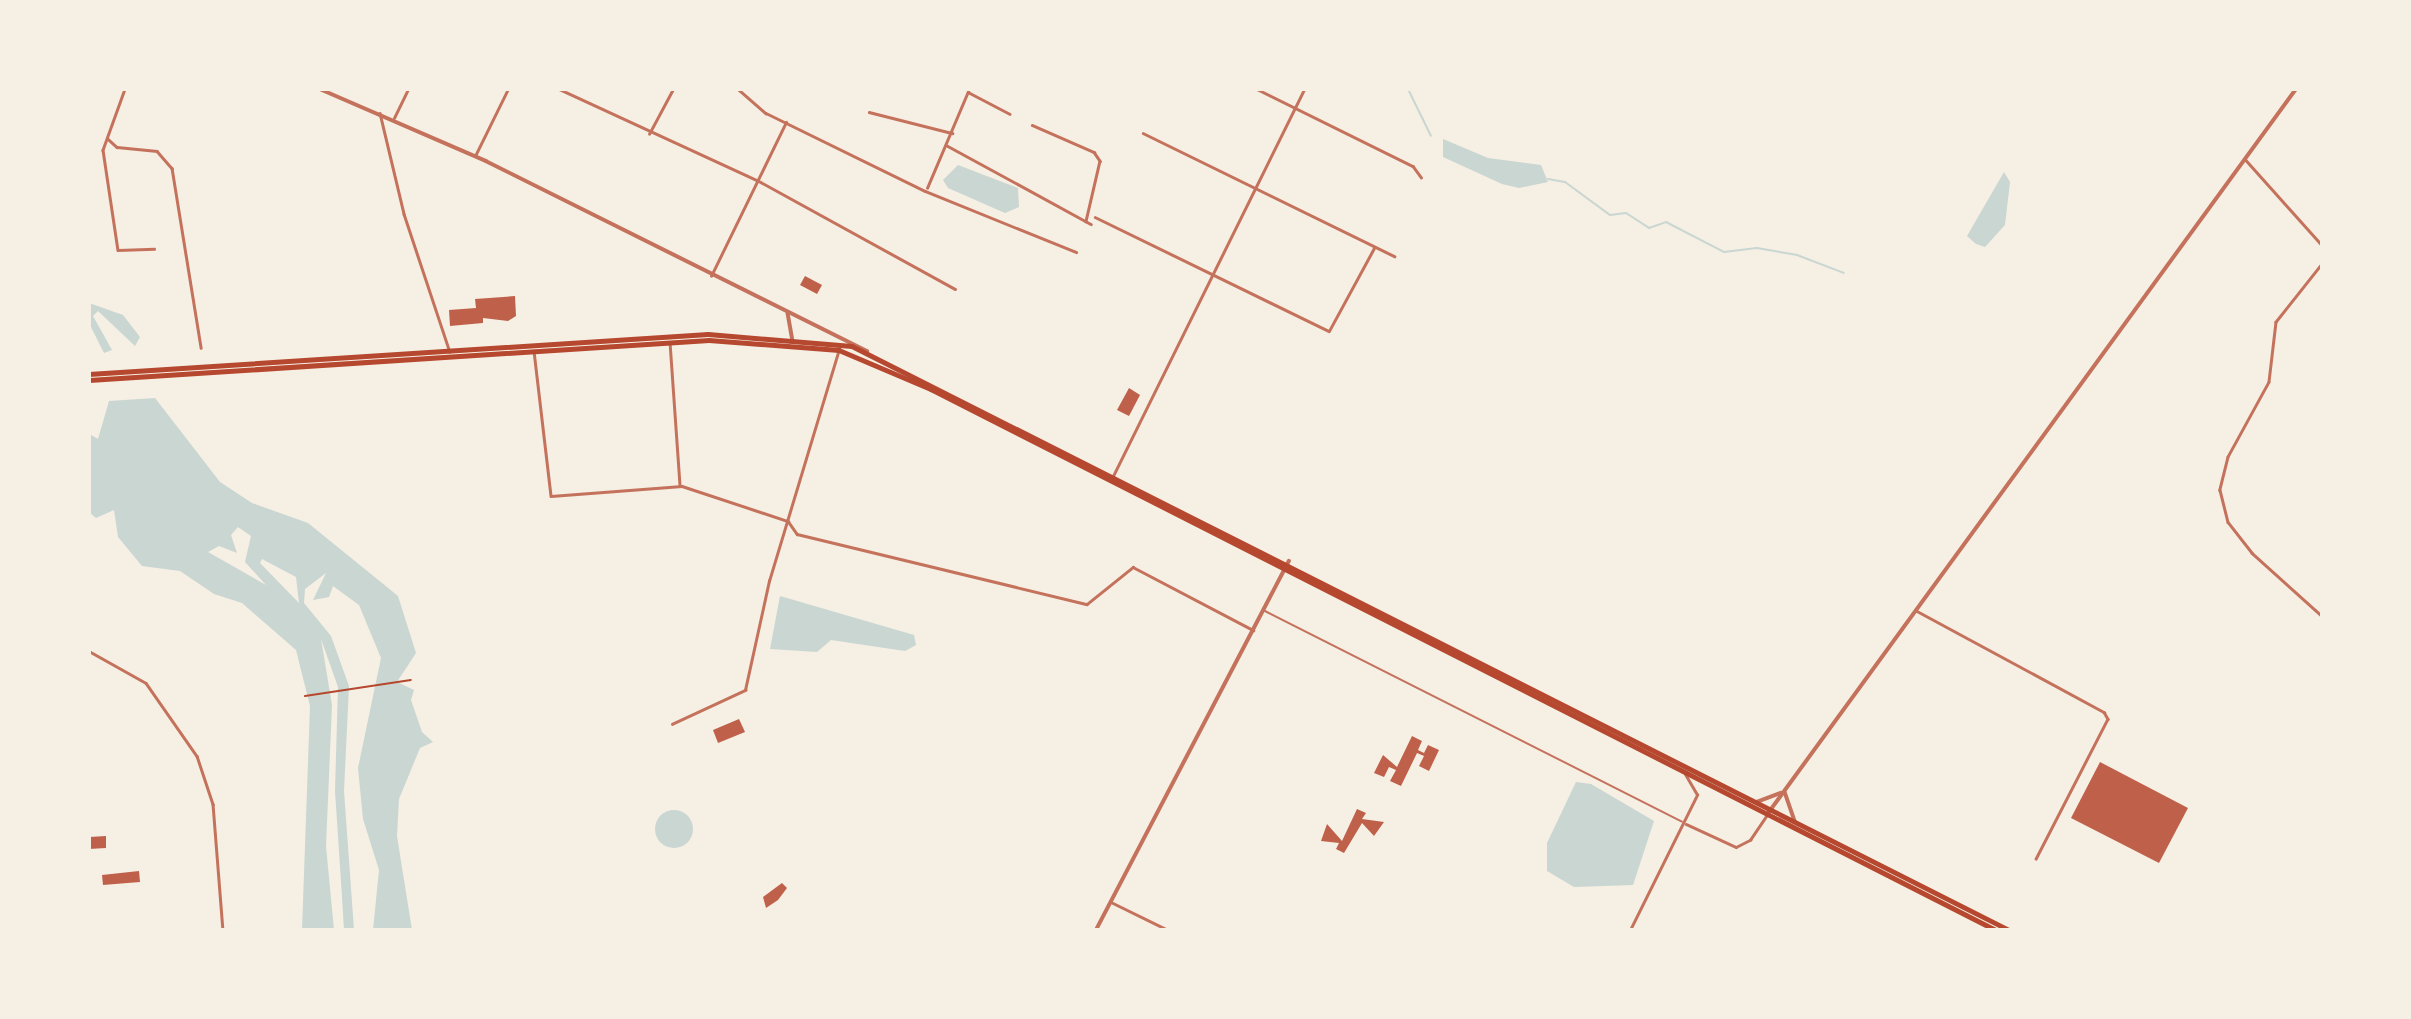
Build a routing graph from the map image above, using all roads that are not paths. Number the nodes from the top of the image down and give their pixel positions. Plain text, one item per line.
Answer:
1 (125, 89) edge
2 (320, 89) edge
3 (408, 89) edge
4 (508, 89) edge
5 (559, 89) edge
6 (673, 89) edge
7 (737, 89) edge
8 (1257, 89) edge
9 (1304, 89) edge
10 (2296, 89) edge
11 (968, 91) edge
12 (1295, 106) junction
13 (869, 112) dead end
14 (380, 113) junction
15 (1010, 114) dead end
16 (394, 118) junction
17 (786, 122) junction
18 (1032, 125) dead end
19 (952, 133) junction
20 (1143, 133) dead end
21 (649, 134) junction
22 (108, 139) junction
23 (946, 145) junction
24 (475, 156) junction
25 (2245, 159) junction
26 (1421, 177) dead end
27 (757, 180) junction
28 (927, 188) junction
29 (1253, 189) junction
30 (1095, 217) dead end
31 (1086, 221) junction
32 (1091, 224) dead end
33 (2322, 246) edge
34 (1374, 248) junction
35 (154, 249) dead end
36 (1076, 252) dead end
37 (1394, 256) dead end
38 (2322, 264) edge
39 (1214, 272) junction
40 (711, 276) junction
41 (955, 289) dead end
42 (788, 313) junction
43 (793, 340) junction
44 (670, 342) junction
45 (843, 343) junction
46 (201, 348) dead end
47 (839, 350) junction
48 (534, 351) junction
49 (867, 351) junction
50 (450, 352) junction
51 (89, 374) edge
52 (102, 376) junction
53 (89, 380) edge
54 (1113, 476) junction
55 (680, 486) junction
56 (788, 521) junction
57 (1289, 561) junction
58 (1285, 569) junction
59 (1264, 611) junction
60 (1917, 611) junction
61 (2322, 616) edge
62 (1254, 630) junction
63 (89, 651) edge
64 (673, 724) dead end
65 (1681, 770) junction
66 (1785, 790) junction
67 (1757, 802) junction
68 (1769, 812) junction
69 (1796, 822) junction
70 (1686, 824) junction
71 (2036, 859) dead end
72 (1111, 902) junction
73 (223, 930) edge
74 (1096, 930) edge
75 (1168, 930) edge
76 (1630, 930) edge
77 (1996, 930) edge
78 (2008, 930) edge

1 - 22 street
2 - 14 street
3 - 16 street
4 - 24 street
5 - 21 street
6 - 21 street
7 - 17 street
8 - 12 street
9 - 12 street
10 - 25 street
11 - 15 street
11 - 19 street
12 - 26 street
12 - 29 street
13 - 19 street
14 - 16 street
14 - 50 street
16 - 24 street
17 - 27 street
17 - 28 street
18 - 31 street
19 - 23 street
20 - 29 street
21 - 27 street
22 - 35 street
22 - 46 street
23 - 28 street
23 - 31 street
24 - 40 street
25 - 33 street
25 - 60 street
27 - 40 street
27 - 41 street
28 - 36 street
29 - 34 street
29 - 39 street
30 - 39 street
31 - 32 street
34 - 37 street
34 - 39 street
38 - 61 street
39 - 54 street
40 - 42 street
42 - 43 street
42 - 49 street
43 - 44 highway
43 - 45 highway
43 - 47 highway
43 - 50 highway
44 - 48 highway
44 - 55 street
45 - 47 street
45 - 49 highway
47 - 56 street
47 - 58 highway
48 - 52 highway
48 - 55 street
49 - 54 highway
50 - 52 highway
51 - 52 highway
52 - 53 highway
54 - 57 highway
55 - 56 street
56 - 62 street
56 - 64 street
57 - 58 street
57 - 67 highway
58 - 59 street
58 - 65 highway
59 - 62 street
59 - 70 lane
60 - 66 street
60 - 71 street
62 - 72 street
63 - 73 street
65 - 68 highway
65 - 70 street
66 - 67 street
66 - 68 street
66 - 69 street
67 - 68 highway
68 - 69 highway
68 - 70 street
68 - 77 highway
69 - 78 highway
70 - 76 street
72 - 74 street
72 - 75 street

